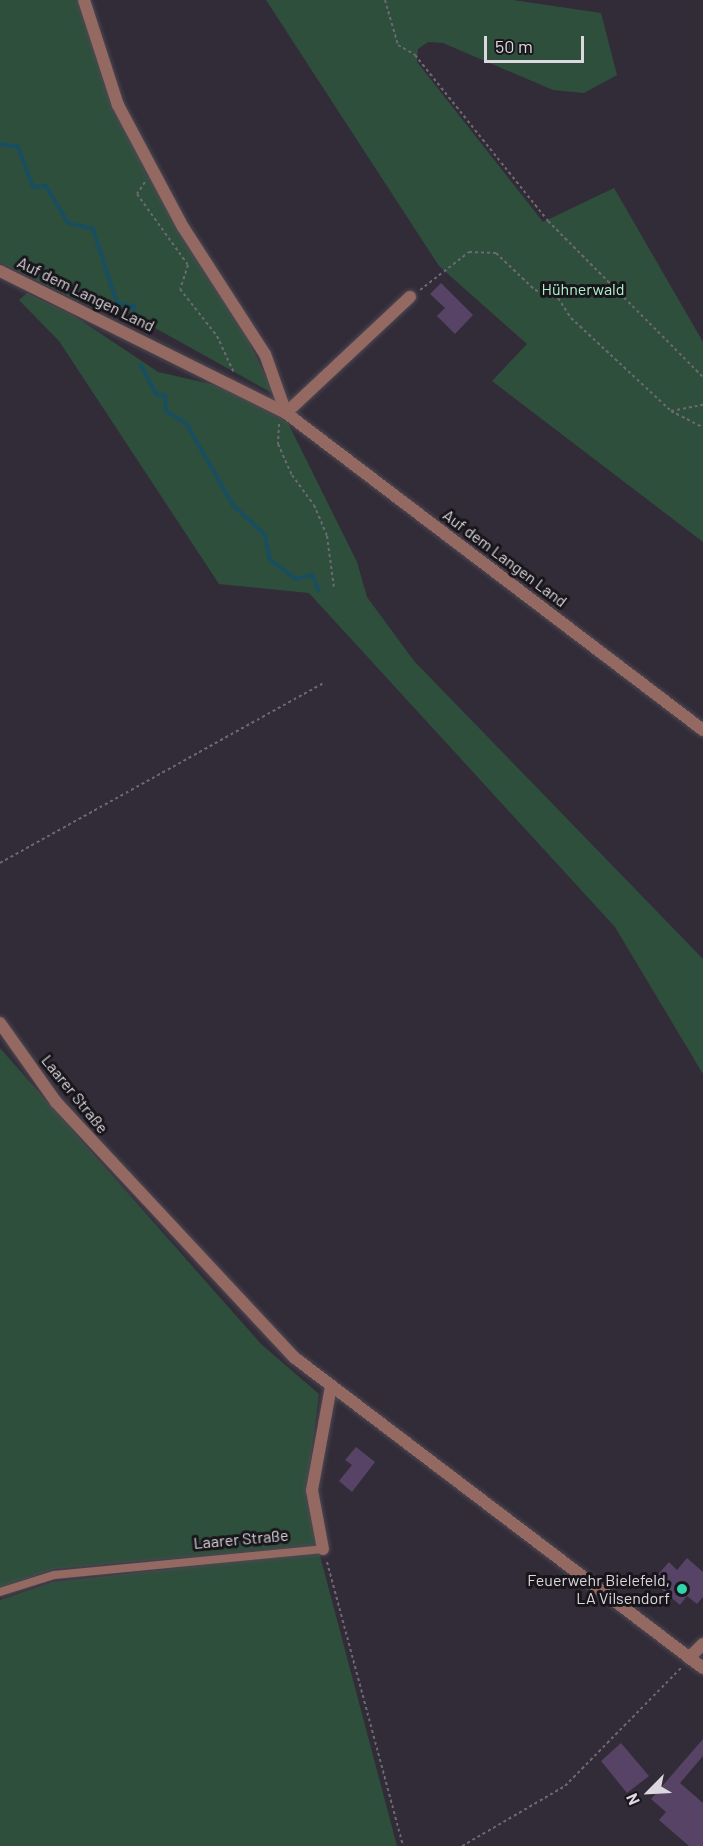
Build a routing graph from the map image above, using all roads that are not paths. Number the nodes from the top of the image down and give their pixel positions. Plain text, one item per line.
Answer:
1 (84, 0) edge
2 (0, 271) edge
3 (410, 297) road end
4 (281, 411) junction
5 (703, 730) edge
6 (0, 1023) edge
7 (331, 1386) junction
8 (323, 1549) joint
9 (0, 1592) edge
10 (703, 1644) edge
11 (689, 1658) junction
12 (703, 1668) edge

1 - 4 street
2 - 4 street, Auf dem Langen Land
3 - 4 street
4 - 5 street, Auf dem Langen Land
6 - 7 street, Laarer Straße
7 - 8 street
7 - 11 street, Laarer Straße
8 - 9 lane, Laarer Straße
10 - 11 street
11 - 12 street, Laarer Straße

